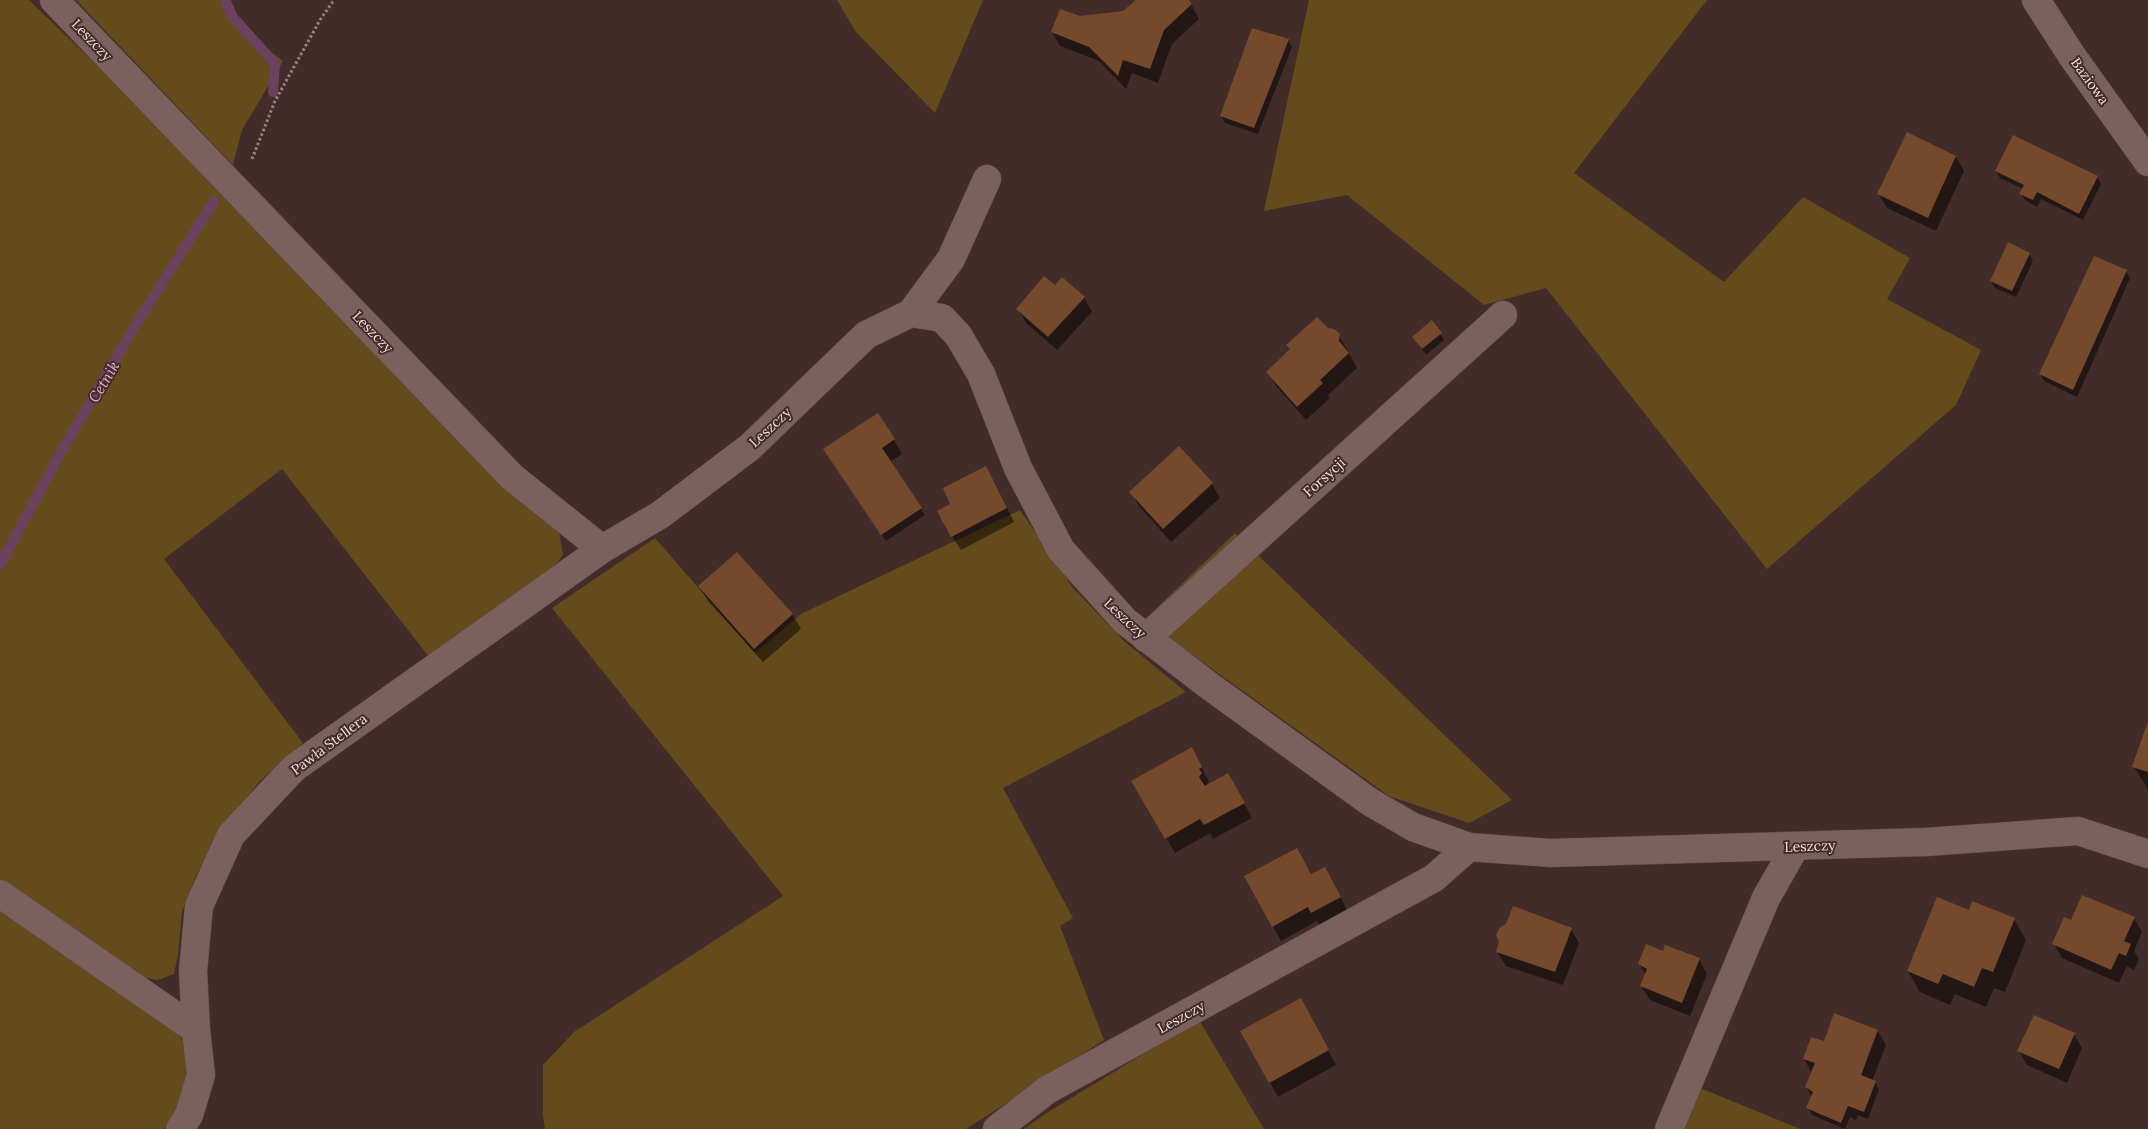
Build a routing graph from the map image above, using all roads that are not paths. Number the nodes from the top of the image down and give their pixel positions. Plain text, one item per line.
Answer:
1 (54, 0) edge
2 (2036, 0) edge
3 (2148, 160) edge
4 (987, 179) dead end
5 (911, 314) junction
6 (1503, 315) dead end
7 (602, 549) junction
8 (1146, 638) junction
9 (1469, 847) junction
10 (1795, 847) junction
11 (2148, 854) edge
12 (0, 894) edge
13 (196, 1030) junction
14 (180, 1129) edge
15 (998, 1129) edge
16 (1669, 1129) edge

1 - 7 street, Leszczy
2 - 3 street, Baziowa
4 - 5 street
5 - 7 street, Leszczy
5 - 8 street, Leszczy
6 - 8 street, Forsycji
7 - 13 street, Pawła Stellera
8 - 9 street, Leszczy
9 - 10 street, Leszczy
9 - 15 street, Leszczy
10 - 11 street, Leszczy
10 - 16 street
12 - 13 street
13 - 14 street, Pawła Stellera

